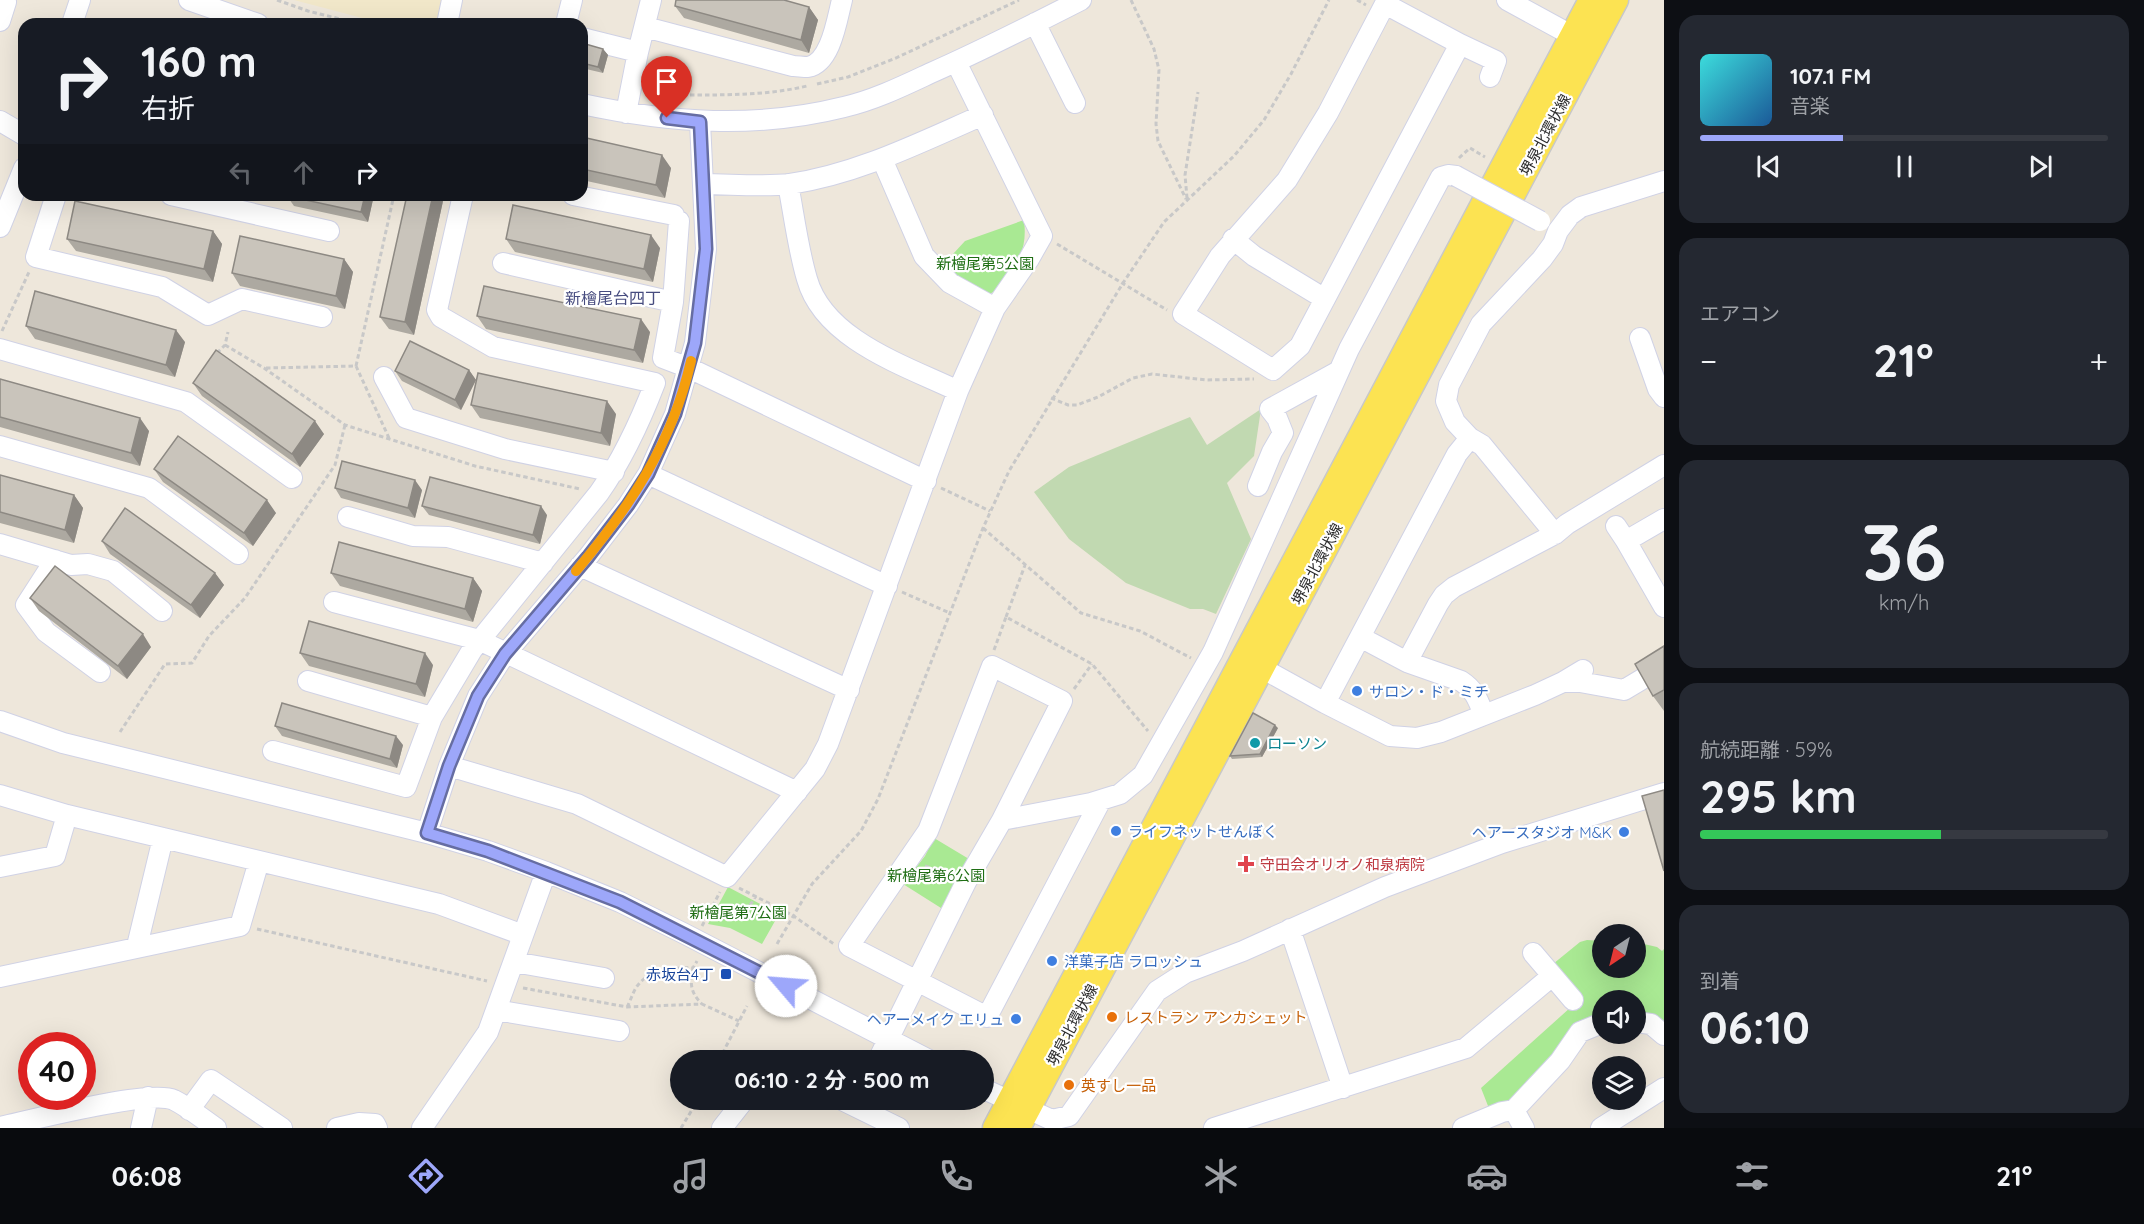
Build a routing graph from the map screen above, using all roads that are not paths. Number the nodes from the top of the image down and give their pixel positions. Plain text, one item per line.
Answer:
1 (3, 0) edge
2 (80, 0) edge
3 (189, 0) edge
4 (452, 0) edge
5 (572, 0) edge
6 (651, 0) edge
7 (842, 0) edge
8 (1081, 0) edge
9 (1507, 0) edge
10 (1591, 0) edge
11 (1616, 0) edge
12 (1386, 2) edge
13 (74, 18) edge
14 (241, 18) edge
15 (448, 18) edge
16 (568, 18) edge
17 (0, 21) edge
18 (1035, 23) junction
19 (645, 27) junction
20 (588, 40) edge
21 (1582, 41) junction
22 (1460, 44) junction
23 (638, 52) junction
24 (956, 62) junction
25 (1490, 77) dead end
26 (1075, 103) dead end
27 (588, 105) edge
28 (626, 113) junction
29 (983, 115) junction
30 (0, 121) edge
31 (700, 122) junction
32 (18, 132) edge
33 (882, 159) junction
34 (1664, 181) edge
35 (18, 183) edge
36 (703, 184) junction
37 (788, 184) junction
38 (588, 198) edge
39 (54, 201) edge
40 (197, 201) edge
41 (462, 201) edge
42 (0, 227) edge
43 (329, 231) dead end
44 (1558, 231) junction
45 (1233, 239) junction
46 (503, 263) dead end
47 (1325, 299) junction
48 (673, 302) junction
49 (995, 308) junction
50 (322, 317) dead end
51 (1640, 338) dead end
52 (0, 349) edge
53 (689, 368) junction
54 (1340, 371) junction
55 (384, 377) dead end
56 (1662, 390) edge
57 (958, 391) junction
58 (1470, 438) junction
59 (0, 446) edge
60 (1664, 465) edge
61 (614, 472) junction
62 (648, 474) junction
63 (292, 478) dead end
64 (926, 481) junction
65 (1258, 486) dead end
66 (348, 517) dead end
67 (1664, 519) edge
68 (1554, 534) junction
69 (0, 544) edge
70 (238, 554) dead end
71 (55, 560) junction
72 (543, 562) junction
73 (580, 566) junction
74 (887, 586) junction
75 (334, 602) dead end
76 (1664, 607) edge
77 (162, 611) dead end
78 (1360, 637) junction
79 (479, 640) junction
80 (505, 654) junction
81 (1407, 662) junction
82 (1253, 663) junction
83 (1664, 666) edge
84 (1582, 670) dead end
85 (100, 672) dead end
86 (308, 681) dead end
87 (1563, 682) junction
88 (849, 690) junction
89 (1325, 703) junction
90 (1484, 715) junction
91 (432, 717) junction
92 (0, 721) edge
93 (273, 751) dead end
94 (449, 766) junction
95 (797, 792) junction
96 (1664, 793) edge
97 (0, 795) edge
98 (1101, 800) junction
99 (67, 814) junction
100 (1002, 820) junction
101 (427, 833) junction
102 (163, 838) junction
103 (258, 861) junction
104 (0, 867) edge
105 (546, 872) junction
106 (1290, 929) junction
107 (523, 935) junction
108 (137, 946) junction
109 (1533, 953) dead end
110 (514, 962) junction
111 (1552, 976) junction
112 (0, 977) edge
113 (604, 978) dead end
114 (916, 981) junction
115 (1573, 1000) dead end
116 (496, 1010) junction
117 (1646, 1023) edge
118 (1592, 1027) edge
119 (619, 1030) dead end
120 (1664, 1035) edge
121 (889, 1040) junction
122 (884, 1050) edge
123 (909, 1050) edge
124 (1343, 1088) junction
125 (1664, 1088) edge
126 (994, 1096) edge
127 (147, 1097) junction
128 (189, 1110) junction
129 (736, 1110) edge
130 (866, 1110) edge
131 (1514, 1110) junction
132 (1018, 1113) edge
133 (1272, 1119) edge
134 (0, 1127) edge
135 (141, 1128) edge
136 (216, 1128) edge
137 (282, 1128) edge
138 (337, 1128) edge
139 (377, 1128) edge
140 (422, 1128) edge
141 (722, 1128) edge
142 (898, 1128) edge
143 (995, 1128) edge
144 (1214, 1128) edge
145 (1463, 1128) edge
146 (1524, 1128) edge
147 (1601, 1128) edge

1 - 17 street
2 - 13 street
3 - 14 street
4 - 15 street
5 - 16 street
6 - 19 street
7 - 19 street
8 - 18 street
9 - 21 street
10 - 21 main road, 堺泉北環状線
11 - 21 main road, 堺泉北環状線
12 - 22 street
12 - 45 street
18 - 24 street
18 - 26 street
19 - 23 street
20 - 23 street
21 - 82 main road, 堺泉北環状線
22 - 25 street
22 - 47 street
23 - 28 street
24 - 29 street
24 - 31 street
27 - 28 street
28 - 31 street
29 - 33 street
29 - 49 street
30 - 32 street
31 - 36 street
33 - 37 street
33 - 49 street
34 - 44 street
35 - 42 street
36 - 37 street
36 - 53 street
37 - 57 street
38 - 48 street
39 - 50 street
40 - 43 street
41 - 61 street
44 - 54 street, bridge
44 - 58 street
45 - 47 street
45 - 47 street
46 - 48 street
48 - 53 street
49 - 57 street
51 - 56 street
52 - 63 street
53 - 62 street
53 - 64 street
54 - 65 street
54 - 98 street
55 - 61 street
57 - 64 street
58 - 68 street
58 - 78 street
59 - 70 street
60 - 68 street
61 - 72 street
62 - 73 street
62 - 74 street
64 - 74 street
66 - 72 street
67 - 76 street
68 - 81 street
69 - 71 street
71 - 77 street
71 - 85 street
72 - 79 street
73 - 80 street
73 - 88 street
74 - 88 street
75 - 79 street
78 - 81 street
78 - 89 street
79 - 80 street
79 - 91 street
80 - 94 street
80 - 95 street
81 - 90 street
82 - 89 street
82 - 132 main road, 堺泉北環状線
83 - 87 street
84 - 87 street
86 - 91 street
87 - 90 street
88 - 95 street
89 - 90 street
91 - 93 street
92 - 101 street
94 - 95 street
94 - 101 street
96 - 106 street
97 - 99 street
98 - 100 street
98 - 114 street
99 - 102 street
99 - 104 street
100 - 114 street
100 - 114 street
101 - 105 street
102 - 103 street
102 - 108 street
103 - 107 street
103 - 108 street
105 - 107 street
105 - 121 street
106 - 124 street
106 - 132 street
107 - 110 street
108 - 112 street
109 - 111 street
110 - 113 street
110 - 116 street
111 - 115 street
111 - 124 street
114 - 121 street
116 - 119 street
116 - 140 street
117 - 120 street
118 - 131 street
121 - 122 street
121 - 123 street
124 - 133 street
125 - 147 street
126 - 132 street
127 - 128 street
127 - 134 street
127 - 135 street
128 - 136 street
128 - 137 street
129 - 141 street
130 - 142 street
131 - 145 street
131 - 146 street
132 - 143 main road, 堺泉北環状線
133 - 144 street
138 - 139 street

